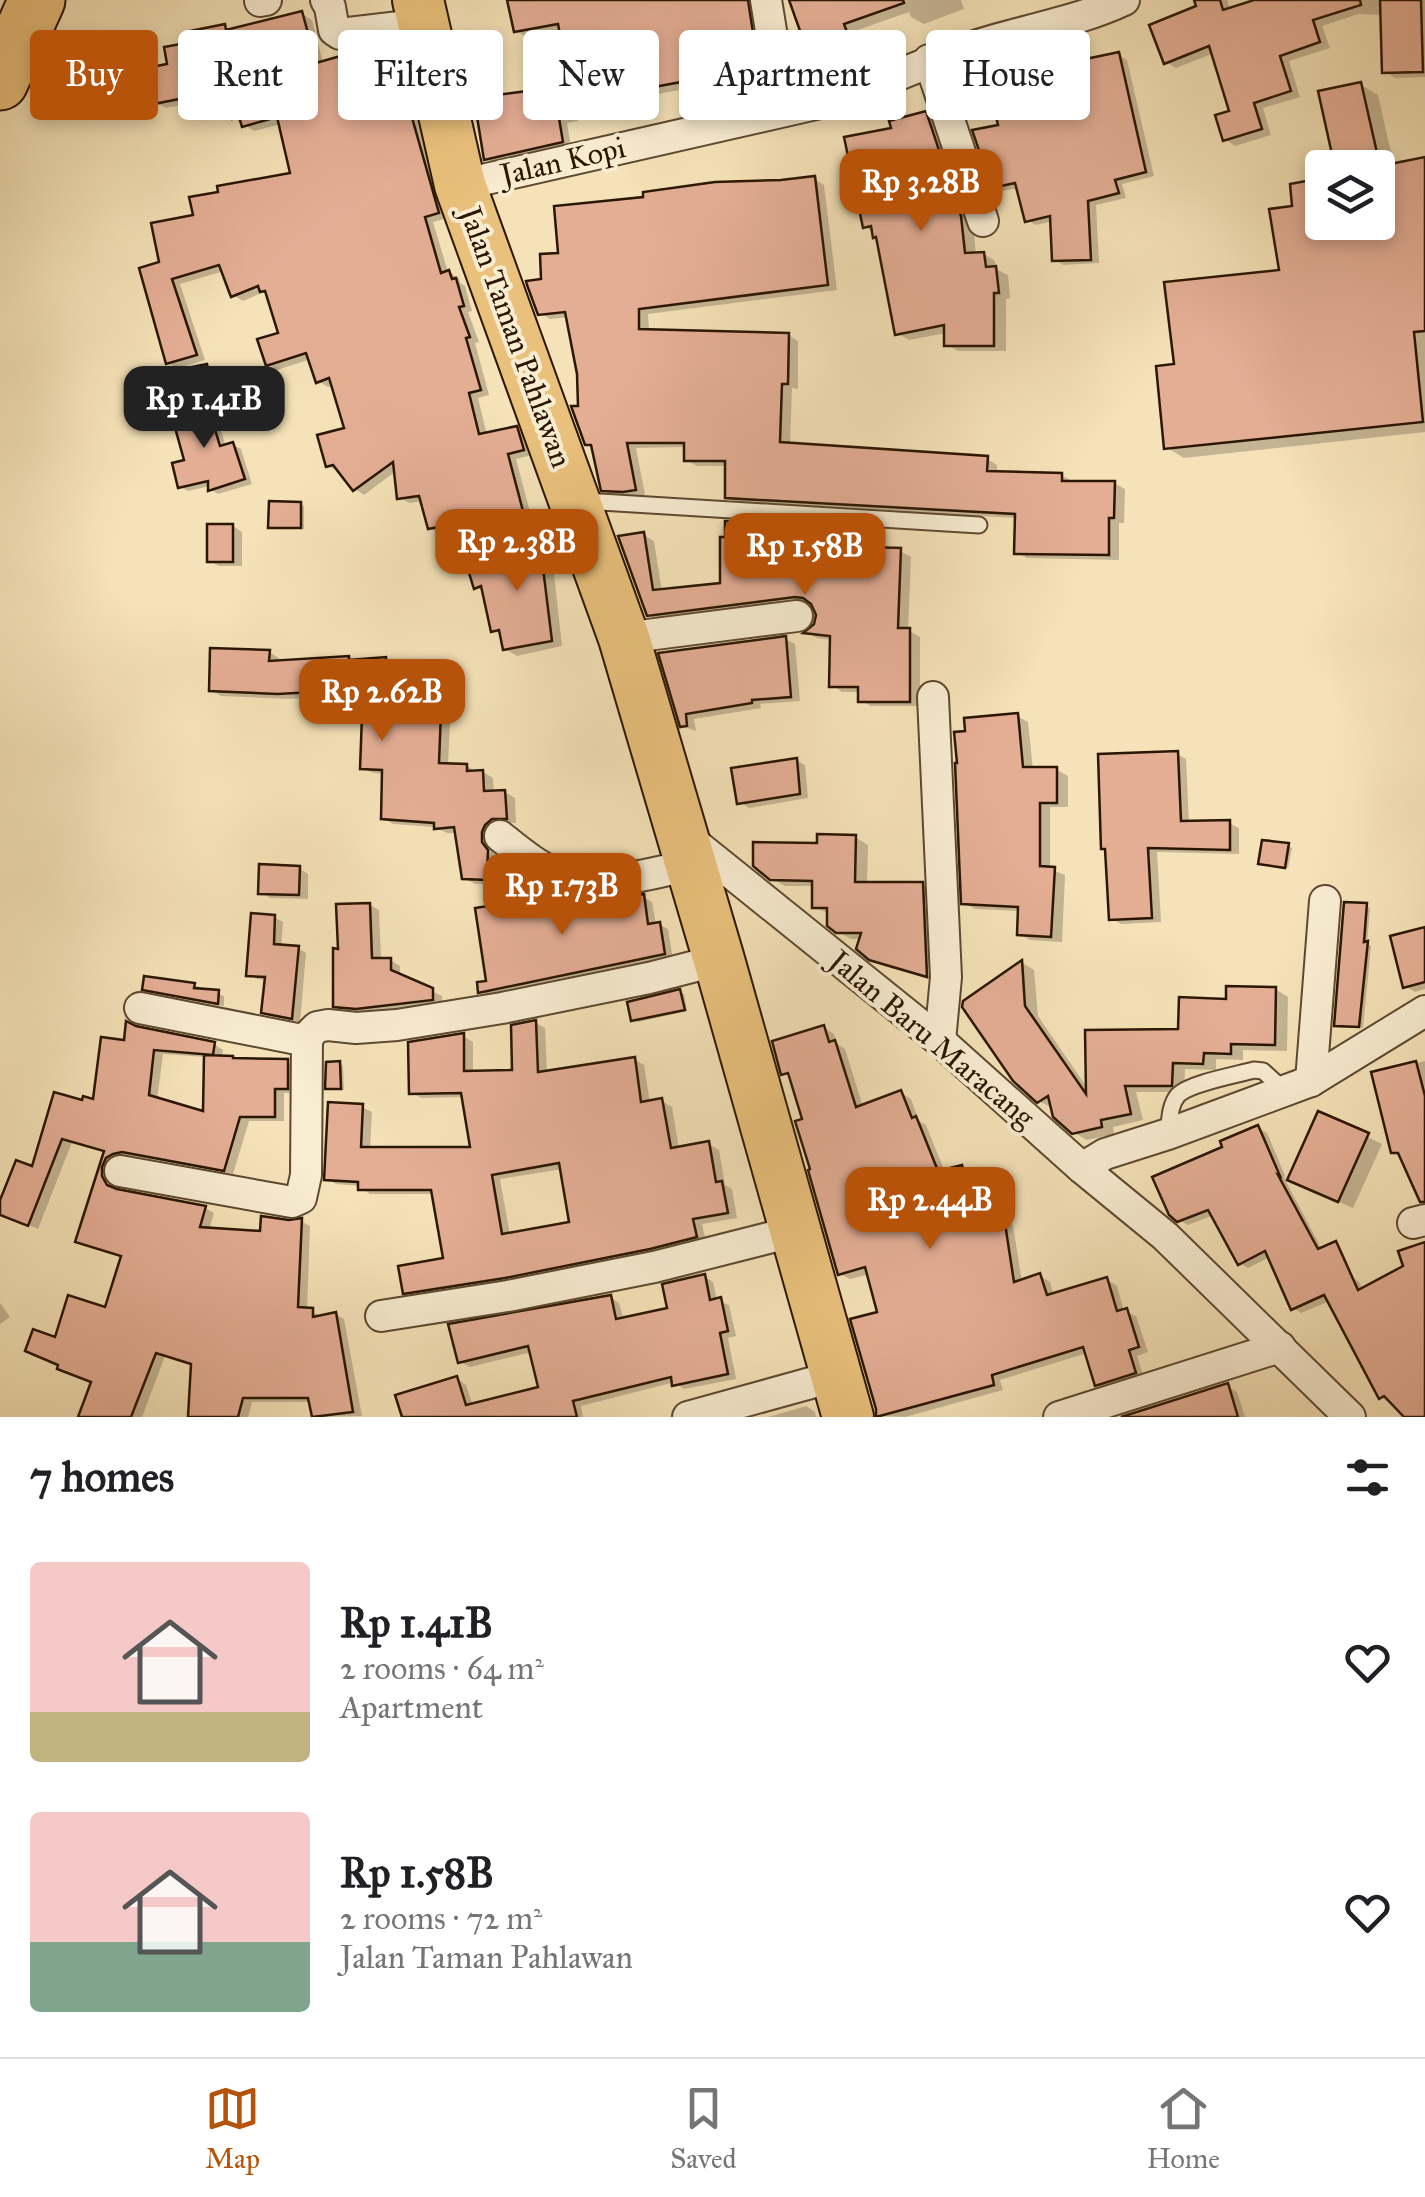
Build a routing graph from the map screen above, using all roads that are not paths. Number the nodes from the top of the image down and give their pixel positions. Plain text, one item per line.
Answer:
1 (37, 0) edge
2 (326, 0) edge
3 (766, 0) edge
4 (1124, 0) edge
5 (422, 12) edge
6 (771, 30) edge
7 (1027, 30) edge
8 (0, 82) edge
9 (744, 120) edge
10 (950, 120) edge
11 (460, 184) junction
12 (983, 220) dead end
13 (575, 501) junction
14 (979, 525) dead end
15 (797, 616) dead end
16 (624, 638) junction
17 (933, 697) dead end
18 (500, 836) dead end
19 (686, 849) junction
20 (762, 898) junction
21 (1325, 901) dead end
22 (714, 943) junction
23 (140, 1008) dead end
24 (1425, 1012) edge
25 (307, 1041) junction
26 (940, 1041) junction
27 (1299, 1087) junction
28 (1082, 1168) junction
29 (120, 1171) dead end
30 (796, 1231) junction
31 (381, 1316) dead end
32 (1280, 1347) junction
33 (842, 1397) edge
34 (688, 1417) edge
35 (1059, 1417) edge
36 (1350, 1417) edge

1 - 8 highway
2 - 5 street
3 - 6 street
4 - 7 street, Jalan Kopi
5 - 11 main road, Jalan Taman Pahlawan
9 - 11 street, Jalan Kopi
10 - 12 street
11 - 13 main road, Jalan Taman Pahlawan
13 - 14 lane
13 - 16 main road, Jalan Taman Pahlawan
15 - 16 street
16 - 19 main road, Jalan Taman Pahlawan
17 - 26 street
18 - 19 street
19 - 20 street, Jalan Baru Maracang
19 - 22 main road, Jalan Taman Pahlawan
20 - 22 street
20 - 26 street, Jalan Baru Maracang
21 - 27 street
22 - 25 street
22 - 30 main road, Jalan Taman Pahlawan
23 - 25 street
24 - 27 street
25 - 29 street
26 - 28 street, Jalan Baru Maracang
27 - 28 street
28 - 32 street, Jalan Baru Maracang
30 - 31 street
30 - 33 main road, Jalan Taman Pahlawan
32 - 35 street
32 - 36 street, Jalan Baru Maracang
33 - 34 street

